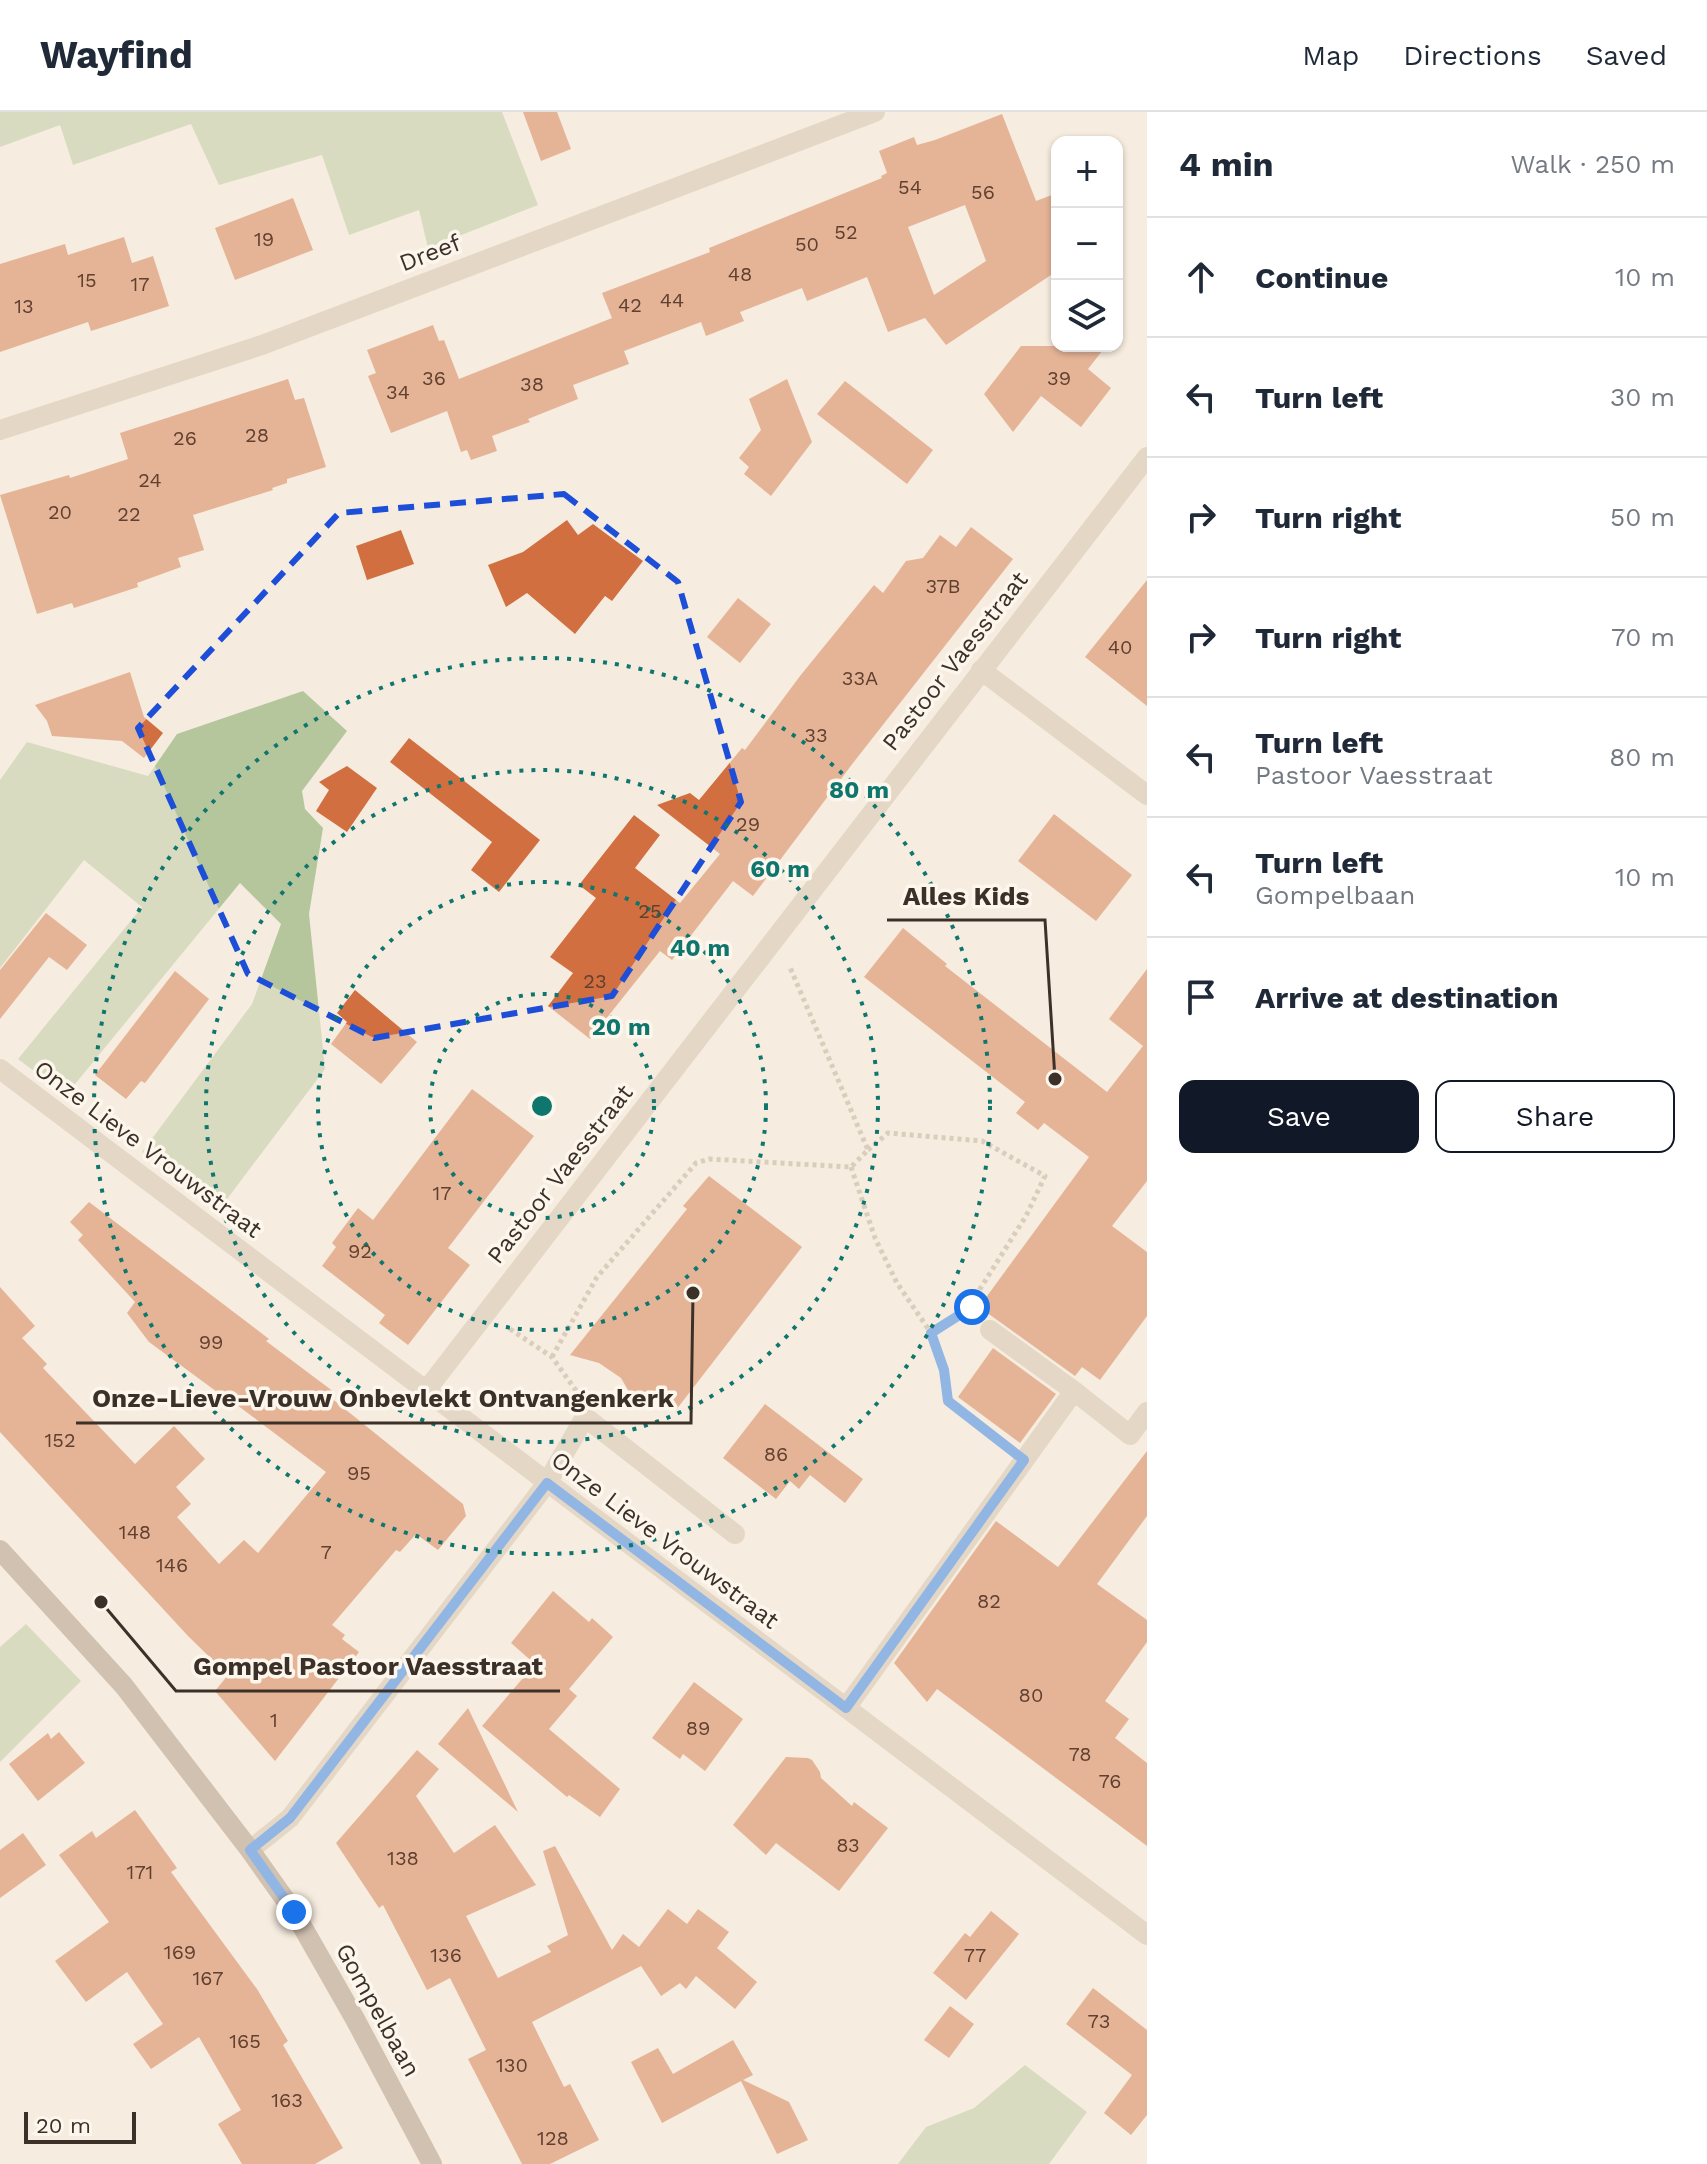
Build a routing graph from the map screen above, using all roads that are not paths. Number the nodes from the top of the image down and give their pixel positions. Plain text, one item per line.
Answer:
1 (875, 112) edge
2 (0, 430) edge
3 (1147, 457) edge
4 (981, 670) junction
5 (1147, 795) edge
6 (0, 1069) edge
7 (990, 1330) dead end
8 (1074, 1391) junction
9 (425, 1392) junction
10 (1147, 1412) edge
11 (547, 1483) junction
12 (735, 1534) dead end
13 (0, 1550) edge
14 (846, 1708) junction
15 (250, 1850) junction
16 (1147, 1935) edge
17 (432, 2164) edge

1 - 2 street, Dreef
3 - 4 street, Pastoor Vaesstraat
4 - 5 street
4 - 9 street, Pastoor Vaesstraat
6 - 9 street, Onze Lieve Vrouwstraat
7 - 8 street
8 - 10 street
8 - 14 street
9 - 11 street, Onze Lieve Vrouwstraat
11 - 12 street
11 - 14 street, Onze Lieve Vrouwstraat
11 - 15 street
13 - 15 street, Gompelbaan
14 - 16 street, Onze Lieve Vrouwstraat
15 - 17 street, Gompelbaan

